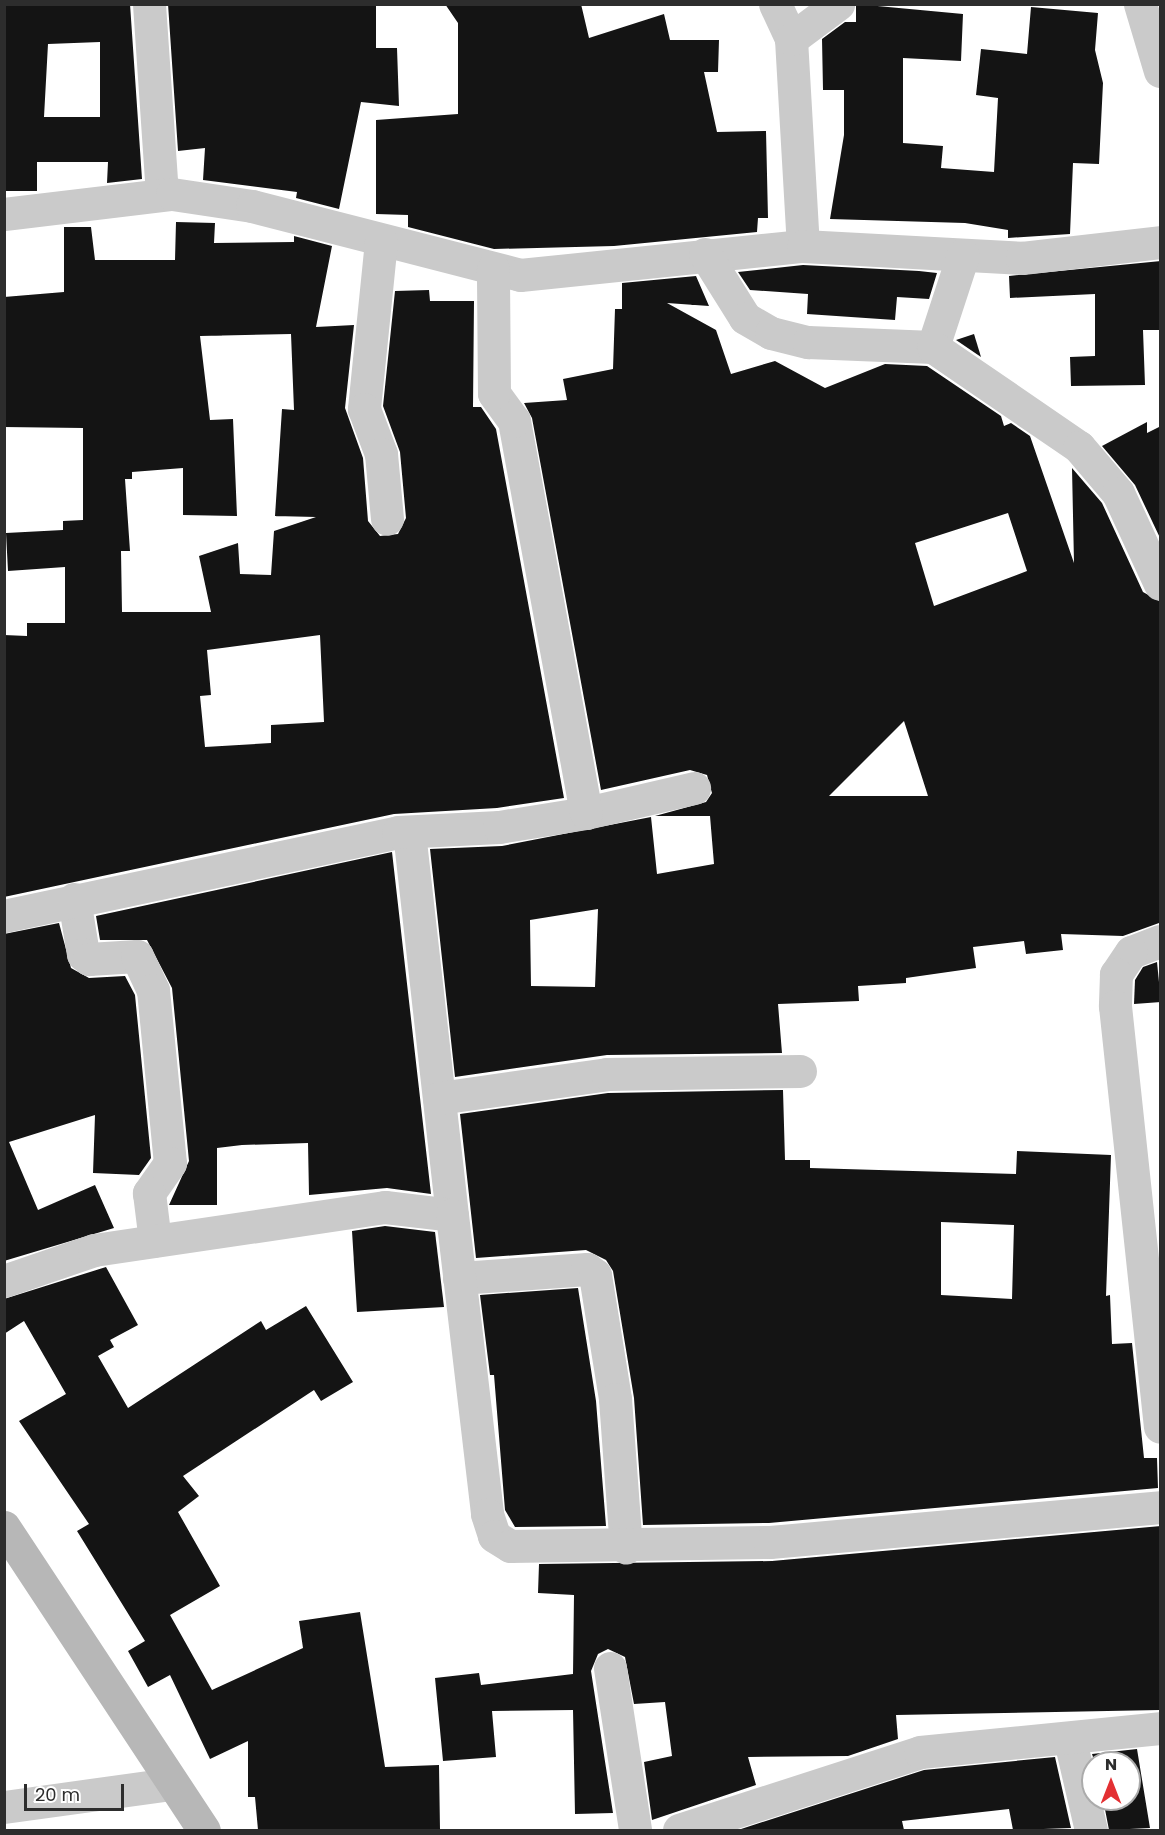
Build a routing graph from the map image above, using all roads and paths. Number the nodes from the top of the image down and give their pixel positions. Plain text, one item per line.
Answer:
1 (149, 4) edge
2 (775, 4) edge
3 (838, 4) edge
4 (1140, 4) edge
5 (791, 39) junction
6 (1161, 71) edge
7 (162, 194) junction
8 (4, 214) edge
9 (381, 241) junction
10 (1161, 242) edge
11 (803, 246) junction
12 (705, 254) junction
13 (963, 255) junction
14 (493, 269) junction
15 (933, 347) junction
16 (387, 519) dead end
17 (1161, 584) edge
18 (694, 788) dead end
19 (586, 813) junction
20 (409, 832) junction
21 (74, 899) junction
22 (4, 916) edge
23 (1161, 941) edge
24 (800, 1071) dead end
25 (439, 1098) junction
26 (452, 1215) junction
27 (155, 1242) junction
28 (459, 1278) junction
29 (4, 1281) edge
30 (1161, 1427) edge
31 (1161, 1507) edge
32 (4, 1527) edge
33 (626, 1548) junction
34 (610, 1668) dead end
35 (1161, 1728) edge
36 (1070, 1740) junction
37 (169, 1784) junction
38 (4, 1807) edge
39 (204, 1830) edge
40 (635, 1830) edge
41 (679, 1830) edge
42 (1091, 1830) edge

1 - 7 street
2 - 5 street
3 - 5 street
4 - 6 street
5 - 11 street
7 - 8 street
7 - 9 street
9 - 14 street
9 - 16 street
10 - 13 street
11 - 12 street
11 - 13 street
12 - 14 street
12 - 15 street
13 - 15 street
14 - 19 street
15 - 17 street
18 - 19 street
19 - 20 street
20 - 21 street
20 - 25 street
21 - 22 street
21 - 27 street
23 - 30 street
24 - 25 street
25 - 26 street
26 - 27 street
26 - 28 street
27 - 29 street
28 - 33 street
28 - 33 street
31 - 33 street
32 - 37 street
34 - 40 street
35 - 36 street
36 - 41 street
36 - 42 street
37 - 38 street
37 - 39 street

